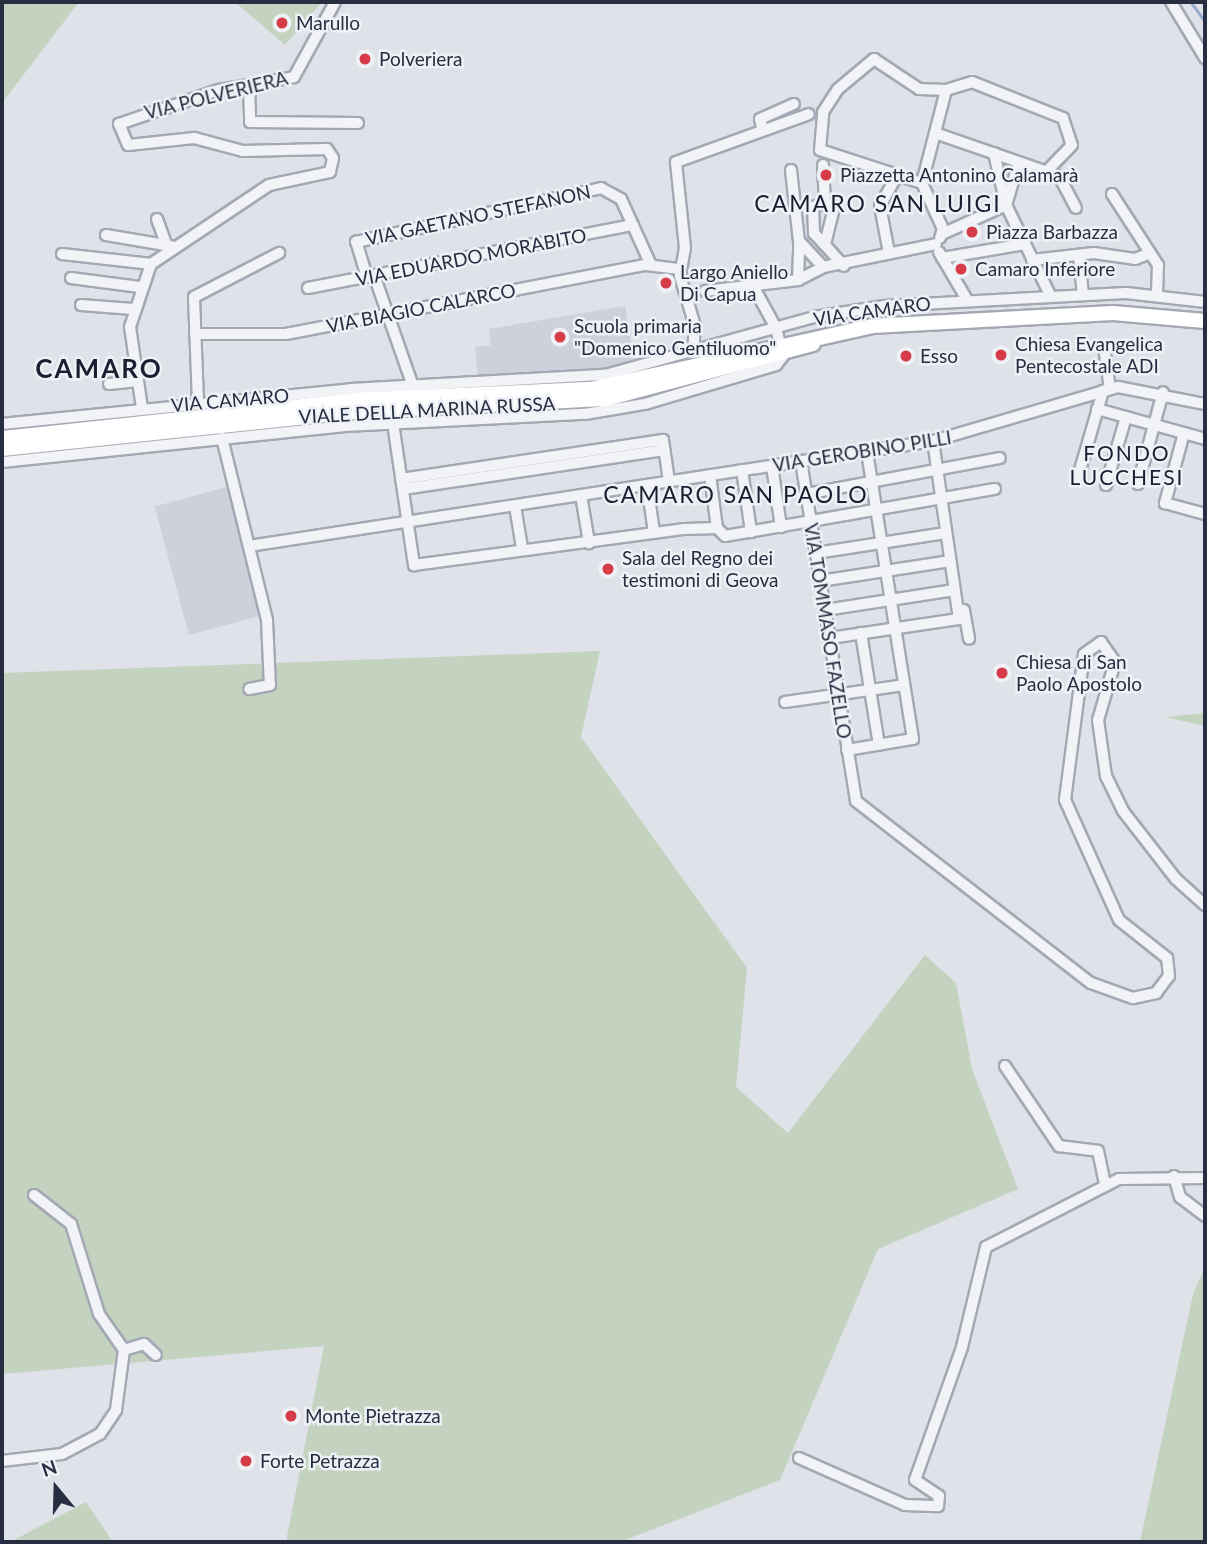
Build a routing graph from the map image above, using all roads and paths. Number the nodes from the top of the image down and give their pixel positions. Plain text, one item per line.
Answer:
1 (335, 2) edge
2 (1171, 2) edge
3 (1205, 58) edge
4 (249, 86) junction
5 (946, 90) junction
6 (794, 104) dead end
7 (809, 114) dead end
8 (358, 123) dead end
9 (762, 127) junction
10 (935, 133) junction
11 (993, 153) junction
12 (1019, 162) junction
13 (823, 166) dead end
14 (791, 170) dead end
15 (1046, 172) junction
16 (896, 177) junction
17 (922, 183) junction
18 (1112, 194) dead end
19 (1006, 205) junction
20 (1076, 208) dead end
21 (157, 219) dead end
22 (633, 225) junction
23 (106, 235) dead end
24 (939, 239) junction
25 (799, 241) junction
26 (168, 244) junction
27 (1025, 244) junction
28 (279, 253) dead end
29 (889, 253) junction
30 (62, 254) dead end
31 (1148, 254) junction
32 (1079, 257) junction
33 (942, 258) junction
34 (1032, 260) junction
35 (648, 262) junction
36 (151, 264) junction
37 (844, 266) junction
38 (823, 267) junction
39 (680, 269) junction
40 (371, 276) junction
41 (71, 278) dead end
42 (798, 280) junction
43 (752, 284) junction
44 (139, 287) junction
45 (308, 288) dead end
46 (705, 291) dead end
47 (1083, 295) junction
48 (1157, 295) junction
49 (1051, 297) junction
50 (966, 298) junction
51 (1205, 302) edge
52 (81, 305) dead end
53 (133, 309) junction
54 (387, 313) junction
55 (1205, 321) edge
56 (195, 334) junction
57 (780, 342) junction
58 (1104, 347) dead end
59 (693, 354) junction
60 (138, 381) junction
61 (109, 384) dead end
62 (414, 389) junction
63 (1106, 390) junction
64 (1163, 392) junction
65 (198, 402) junction
66 (1205, 404) edge
67 (142, 408) junction
68 (1097, 409) junction
69 (1126, 417) junction
70 (393, 423) junction
71 (2, 424) edge
72 (1154, 425) junction
73 (1184, 433) junction
74 (2, 438) edge
75 (222, 438) junction
76 (1205, 439) edge
77 (933, 441) junction
78 (2, 449) edge
79 (867, 451) junction
80 (1000, 458) dead end
81 (801, 461) junction
82 (2, 462) edge
83 (772, 466) junction
84 (742, 470) junction
85 (939, 473) junction
86 (710, 475) junction
87 (1078, 477) dead end
88 (669, 481) junction
89 (872, 483) junction
90 (402, 484) junction
91 (1138, 484) dead end
92 (647, 485) junction
93 (1106, 485) dead end
94 (995, 489) dead end
95 (806, 494) junction
96 (581, 495) junction
97 (943, 502) junction
98 (515, 506) junction
99 (877, 512) junction
100 (1205, 514) edge
101 (811, 522) junction
102 (408, 523) junction
103 (781, 527) junction
104 (717, 528) junction
105 (654, 532) junction
106 (751, 532) junction
107 (945, 533) junction
108 (882, 543) junction
109 (589, 544) junction
110 (249, 547) junction
111 (522, 548) junction
112 (816, 553) junction
113 (950, 561) junction
114 (886, 571) junction
115 (820, 581) junction
116 (954, 590) junction
117 (891, 600) junction
118 (825, 610) junction
119 (895, 628) junction
120 (861, 633) junction
121 (830, 638) junction
122 (969, 639) dead end
123 (904, 685) junction
124 (249, 689) dead end
125 (870, 690) junction
126 (838, 694) junction
127 (785, 702) dead end
128 (879, 745) junction
129 (847, 750) junction
130 (1205, 905) edge
131 (1005, 1066) dead end
132 (1174, 1177) junction
133 (1205, 1178) edge
134 (1105, 1184) junction
135 (34, 1195) dead end
136 (1205, 1216) edge
137 (124, 1350) junction
138 (156, 1355) dead end
139 (799, 1458) dead end
140 (2, 1461) edge

1 - 4 street, VIA POLVERIERA
2 - 3 street
4 - 8 street
4 - 26 street, VIA POLVERIERA
5 - 10 street
5 - 15 street
5 - 16 street
6 - 9 street
7 - 9 street
9 - 39 street
10 - 11 street
10 - 17 street
11 - 12 street
11 - 19 street
12 - 15 street
12 - 19 street
13 - 37 street
14 - 25 street
15 - 20 street
16 - 17 street
16 - 29 street
17 - 24 street
18 - 31 street
19 - 24 street
19 - 27 street
21 - 26 street
22 - 35 street
22 - 40 street, VIA EDUARDO MORABITO
22 - 40 street, VIA GAETANO STEFANON
23 - 26 street
24 - 29 street
24 - 33 street
25 - 38 street
25 - 42 street
26 - 36 street, VIA POLVERIERA
27 - 33 street
27 - 34 street
28 - 56 street
29 - 37 street
30 - 36 street
31 - 32 street
31 - 48 street
32 - 34 street
32 - 47 street
33 - 50 street
34 - 49 street
35 - 39 street, VIA BIAGIO CALARCO
35 - 54 street, VIA BIAGIO CALARCO
36 - 44 street, VIA POLVERIERA
37 - 38 street
38 - 42 street
39 - 59 street
40 - 45 street, VIA EDUARDO MORABITO
40 - 54 street
41 - 44 street
42 - 43 street
43 - 46 street
43 - 57 street
44 - 53 street, VIA POLVERIERA
47 - 48 street, VIA CAMARO
47 - 49 street, VIA CAMARO
48 - 51 street, VIA CAMARO
49 - 50 street, VIA CAMARO
50 - 57 street, VIA CAMARO
52 - 53 street
53 - 60 street, VIA POLVERIERA
54 - 56 street, VIA BIAGIO CALARCO
54 - 62 street
55 - 57 main road, VIALE DELLA MARINA RUSSA
56 - 65 street
57 - 59 street, VIA CAMARO
57 - 70 street
57 - 74 main road, VIALE DELLA MARINA RUSSA
57 - 78 main road, VIALE DELLA MARINA RUSSA
58 - 63 street
59 - 62 street, VIA CAMARO
60 - 61 street
60 - 67 street, VIA POLVERIERA
62 - 65 street, VIA CAMARO
63 - 64 street, VIA GEROBINO PILLI
63 - 68 street
63 - 77 street, VIA GEROBINO PILLI
64 - 66 street, VIA GEROBINO PILLI
64 - 72 street
65 - 67 street, VIA CAMARO
67 - 71 street, VIA CAMARO
68 - 69 street
68 - 87 street
69 - 72 street
69 - 93 street
70 - 75 street
70 - 90 street
72 - 73 street
72 - 91 street
73 - 76 street
73 - 100 street
75 - 82 street
75 - 110 street
77 - 79 street, VIA GEROBINO PILLI
77 - 85 street
79 - 81 street, VIA GEROBINO PILLI
79 - 89 street
80 - 85 street
81 - 83 street, VIA GEROBINO PILLI
81 - 95 street, VIA TOMMASO FAZELLO
83 - 84 street, VIA GEROBINO PILLI
83 - 103 street
84 - 86 street, VIA GEROBINO PILLI
84 - 106 street
85 - 89 street
85 - 97 street
86 - 88 street, VIA GEROBINO PILLI
86 - 104 street
88 - 90 street
88 - 92 street, VIA GEROBINO PILLI
89 - 95 street
89 - 99 street
90 - 102 street
92 - 96 street, VIA GEROBINO PILLI
92 - 105 street
94 - 97 street
95 - 101 street, VIA TOMMASO FAZELLO
96 - 98 street, VIA GEROBINO PILLI
96 - 109 street
97 - 99 street
97 - 107 street
97 - 122 street
98 - 102 street, VIA GEROBINO PILLI
98 - 111 street
99 - 101 street
99 - 108 street
101 - 103 street
101 - 112 street, VIA TOMMASO FAZELLO
102 - 110 street, VIA GEROBINO PILLI
102 - 111 street
103 - 106 street
104 - 105 street
104 - 106 street
105 - 109 street
107 - 108 street
107 - 113 street
108 - 112 street
108 - 114 street
109 - 111 street
110 - 124 street
112 - 115 street, VIA TOMMASO FAZELLO
113 - 114 street
113 - 116 street
114 - 115 street
114 - 117 street
115 - 118 street, VIA TOMMASO FAZELLO
116 - 117 street
116 - 119 street
117 - 118 street
117 - 119 street
118 - 121 street, VIA TOMMASO FAZELLO
119 - 120 street
119 - 123 street
120 - 121 street
120 - 125 street
121 - 126 street, VIA TOMMASO FAZELLO
123 - 125 street
123 - 128 street
125 - 126 street
125 - 128 street
126 - 127 street
126 - 129 street, VIA TOMMASO FAZELLO
128 - 129 street
129 - 130 street, VIA TOMMASO FAZELLO
131 - 134 street
132 - 133 street
132 - 134 street
132 - 136 street
134 - 139 street
135 - 137 street
137 - 138 street
137 - 140 street

